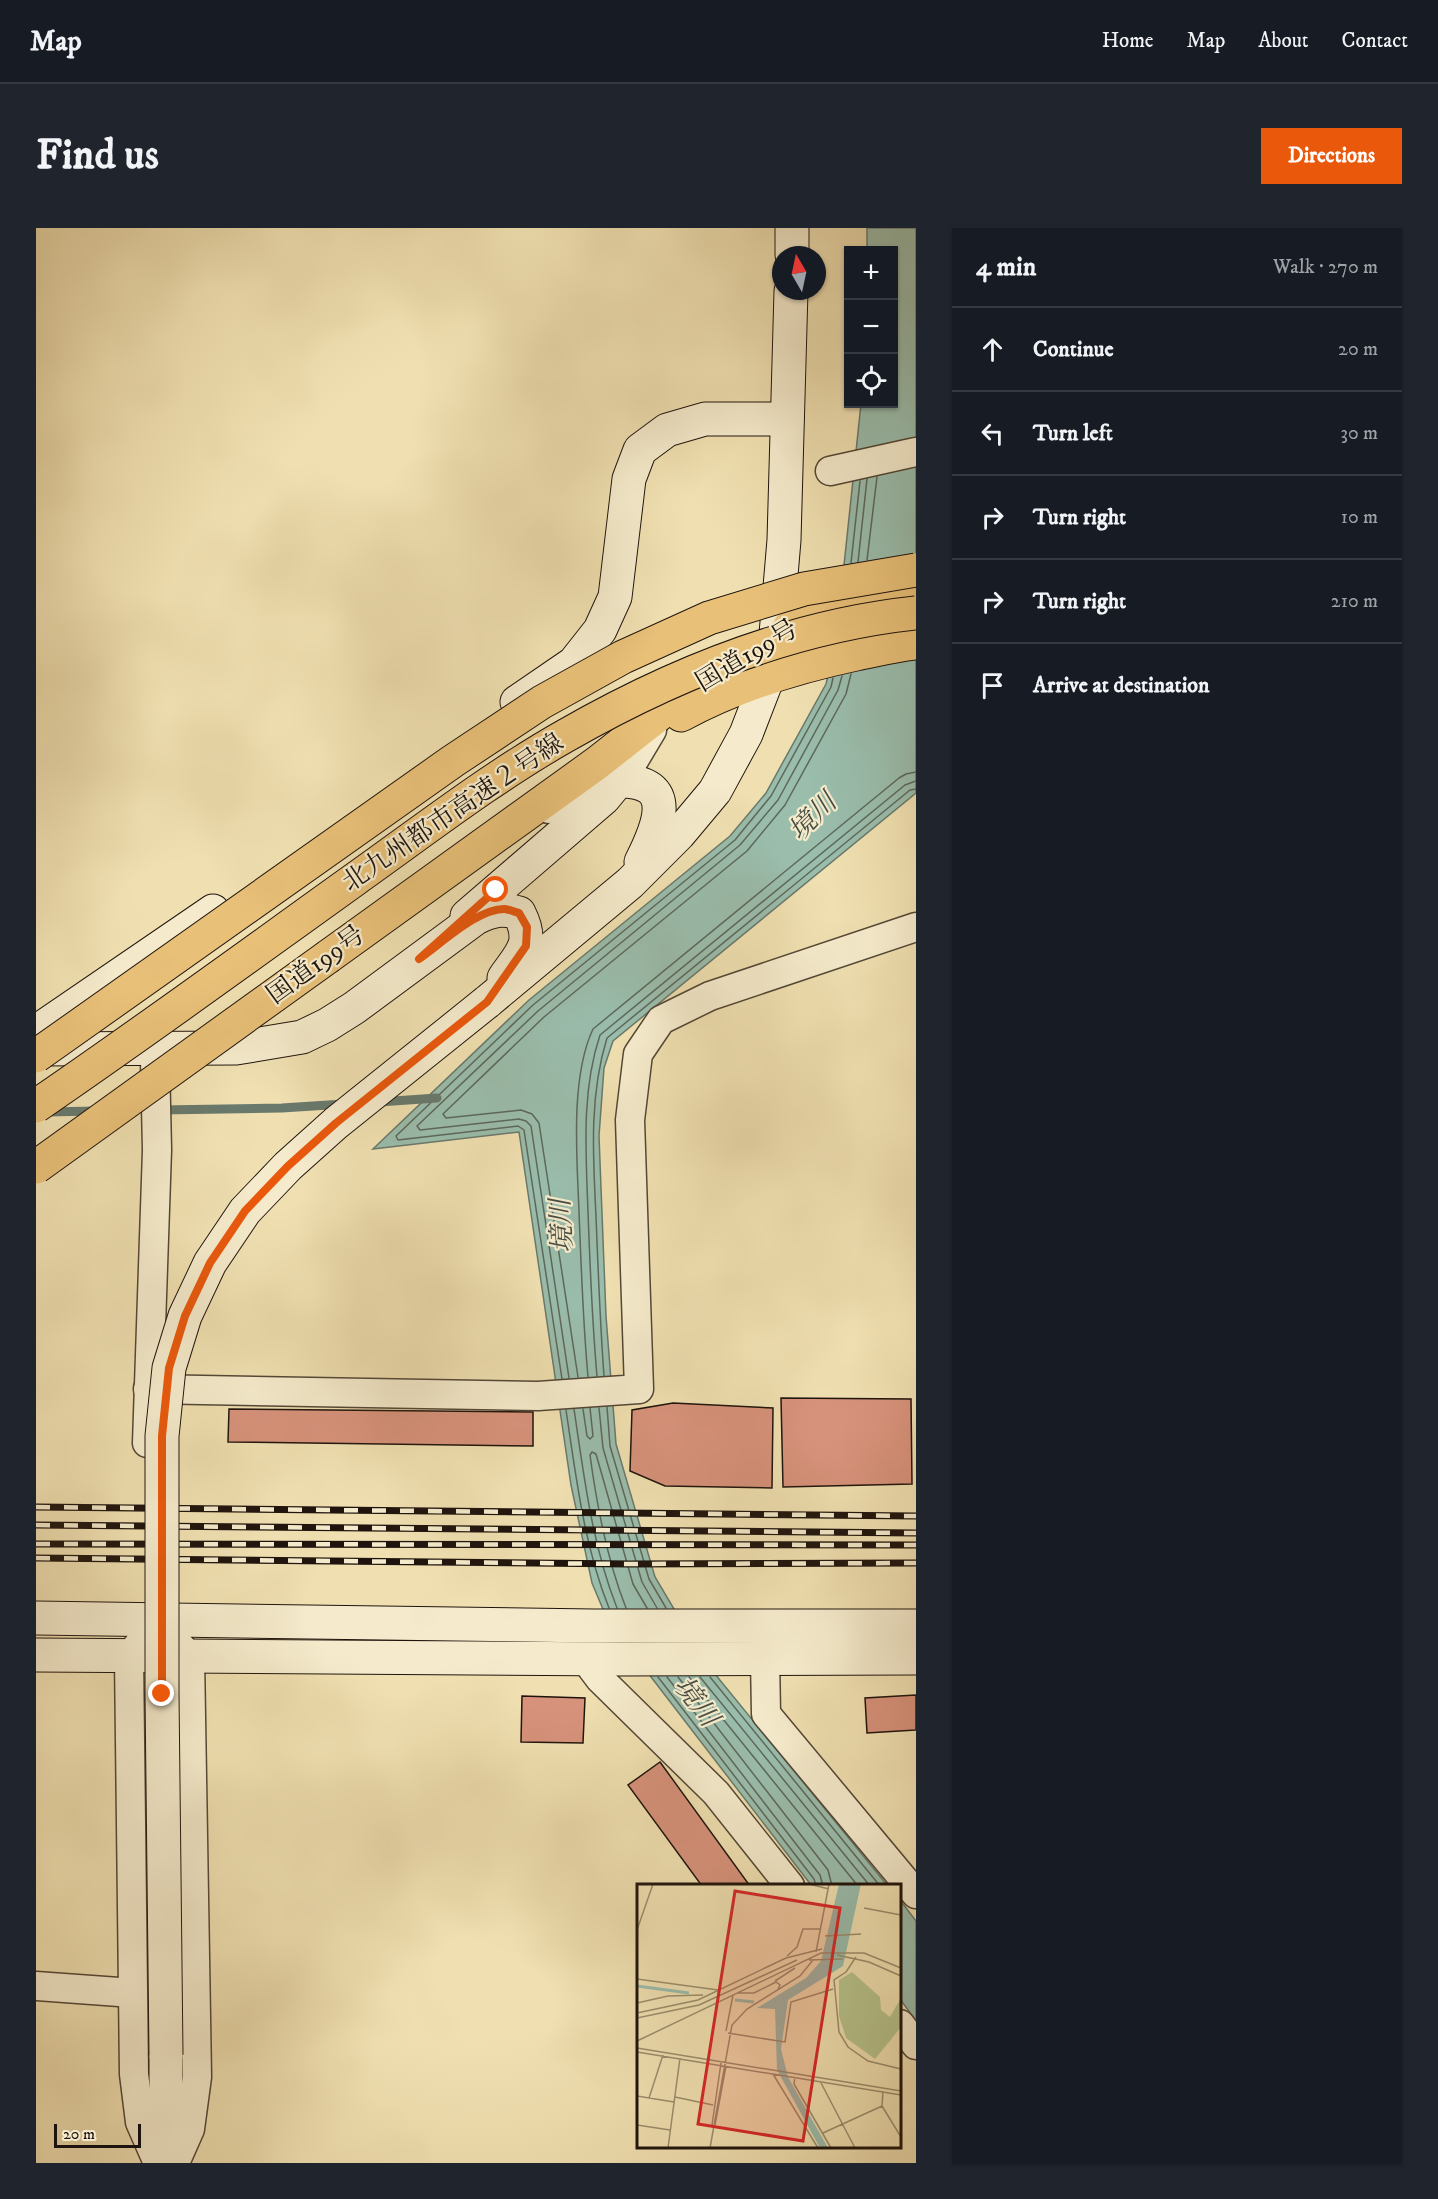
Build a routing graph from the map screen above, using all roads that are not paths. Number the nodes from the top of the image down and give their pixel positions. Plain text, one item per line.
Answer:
1 (792, 228) edge
2 (792, 246) edge
3 (791, 300) edge
4 (787, 419) junction
5 (916, 452) edge
6 (830, 471) dead end
7 (916, 570) edge
8 (916, 586) edge
9 (916, 613) edge
10 (776, 634) junction
11 (916, 643) edge
12 (768, 677) junction
13 (607, 772) junction
14 (630, 883) junction
15 (916, 927) edge
16 (419, 959) junction
17 (487, 1002) junction
18 (36, 1032) edge
19 (36, 1049) edge
20 (155, 1050) junction
21 (36, 1056) edge
22 (36, 1106) edge
23 (36, 1167) edge
24 (148, 1389) junction
25 (147, 1443) dead end
26 (36, 1618) edge
27 (157, 1620) junction
28 (916, 1626) edge
29 (36, 1655) edge
30 (129, 1657) junction
31 (190, 1657) junction
32 (765, 1658) junction
33 (916, 1658) edge
34 (585, 1659) junction
35 (788, 1884) edge
36 (916, 1894) edge
37 (36, 1986) edge
38 (133, 1993) junction
39 (901, 2025) edge
40 (916, 2045) edge
41 (158, 2163) edge
42 (166, 2163) edge
43 (175, 2163) edge

1 - 2 street
3 - 4 street
4 - 10 street
4 - 18 street
5 - 6 street
7 - 21 highway, 北九州都市高速２号線, bridge
8 - 10 highway, 国道199号
9 - 22 highway, 北九州都市高速２号線, bridge
10 - 12 street
10 - 13 highway, 国道199号
11 - 12 highway, 国道199号
12 - 13 highway, 国道199号
12 - 14 street
13 - 14 street
13 - 16 street
13 - 23 highway, 国道199号, bridge
14 - 17 street
15 - 24 street
16 - 17 street
16 - 20 street
17 - 42 street, bridge
19 - 20 street
20 - 24 street
24 - 25 street
26 - 27 street
27 - 28 street
27 - 30 street
27 - 31 street
29 - 30 street
30 - 31 street
30 - 38 street
31 - 34 street
31 - 43 street
32 - 33 street
32 - 34 street
32 - 36 street
34 - 35 street
37 - 38 street
38 - 41 street
39 - 40 street

